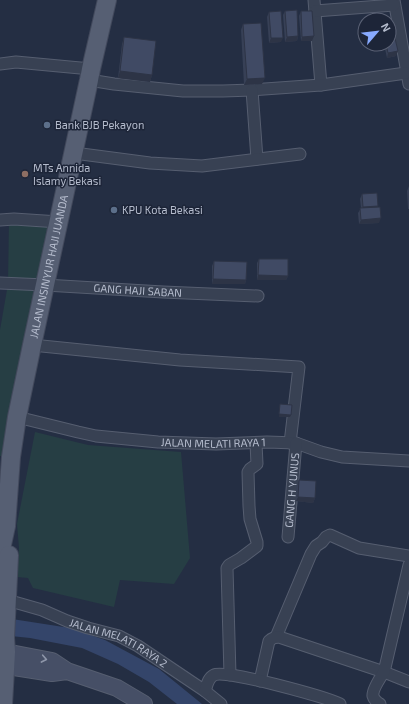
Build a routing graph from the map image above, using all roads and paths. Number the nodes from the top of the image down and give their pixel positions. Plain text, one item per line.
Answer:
1 (107, 0) edge
2 (394, 2) edge
3 (314, 5) edge
4 (0, 64) edge
5 (406, 72) junction
6 (90, 75) junction
7 (409, 84) edge
8 (321, 85) junction
9 (252, 90) junction
10 (74, 153) junction
11 (300, 154) dead end
12 (257, 159) junction
13 (0, 220) edge
14 (59, 222) junction
15 (0, 283) edge
16 (45, 285) junction
17 (258, 296) dead end
18 (32, 345) junction
19 (17, 417) junction
20 (256, 443) junction
21 (293, 443) junction
22 (6, 457) edge
23 (409, 461) edge
24 (6, 526) junction
25 (288, 537) dead end
26 (409, 556) edge
27 (409, 565) edge
28 (0, 569) edge
29 (7, 600) junction
30 (276, 637) junction
31 (7, 659) edge
32 (384, 672) junction
33 (230, 675) junction
34 (260, 681) junction
35 (409, 682) edge
36 (205, 691) junction
37 (3, 704) edge
38 (144, 704) edge
39 (220, 704) edge
40 (340, 704) edge
41 (380, 704) edge

1 - 6 main road, JALAN INSINYUR HAJI JUANDA
2 - 3 street
2 - 5 street
3 - 8 street
4 - 6 street
5 - 7 street
5 - 8 street
6 - 9 street
6 - 10 main road, JALAN INSINYUR HAJI JUANDA
8 - 9 street
9 - 12 street
10 - 12 street
10 - 14 main road, JALAN INSINYUR HAJI JUANDA
11 - 12 street
13 - 14 street
14 - 16 main road, JALAN INSINYUR HAJI JUANDA
15 - 16 street, GANG HAJI SABAN
16 - 17 street, GANG HAJI SABAN
16 - 18 main road, JALAN INSINYUR HAJI JUANDA
18 - 19 main road, JALAN INSINYUR HAJI JUANDA
18 - 21 street, GANG H YUNUS
19 - 20 street, JALAN MELATI RAYA 1
19 - 22 main road, JALAN INSINYUR HAJI JUANDA
20 - 21 street, JALAN MELATI RAYA 1
20 - 33 street
21 - 23 street, JALAN MELATI RAYA 1
21 - 25 street, GANG H YUNUS
22 - 24 main road, JALAN INSINYUR HAJI JUANDA
24 - 28 main road
24 - 29 main road
26 - 30 street
27 - 32 street
29 - 31 main road
29 - 36 street, JALAN MELATI RAYA 2
30 - 32 street
30 - 34 street
31 - 37 main road
31 - 38 street
32 - 35 street
32 - 41 street
33 - 34 street
33 - 36 street
34 - 40 street
36 - 39 street, JALAN MELATI RAYA 2

